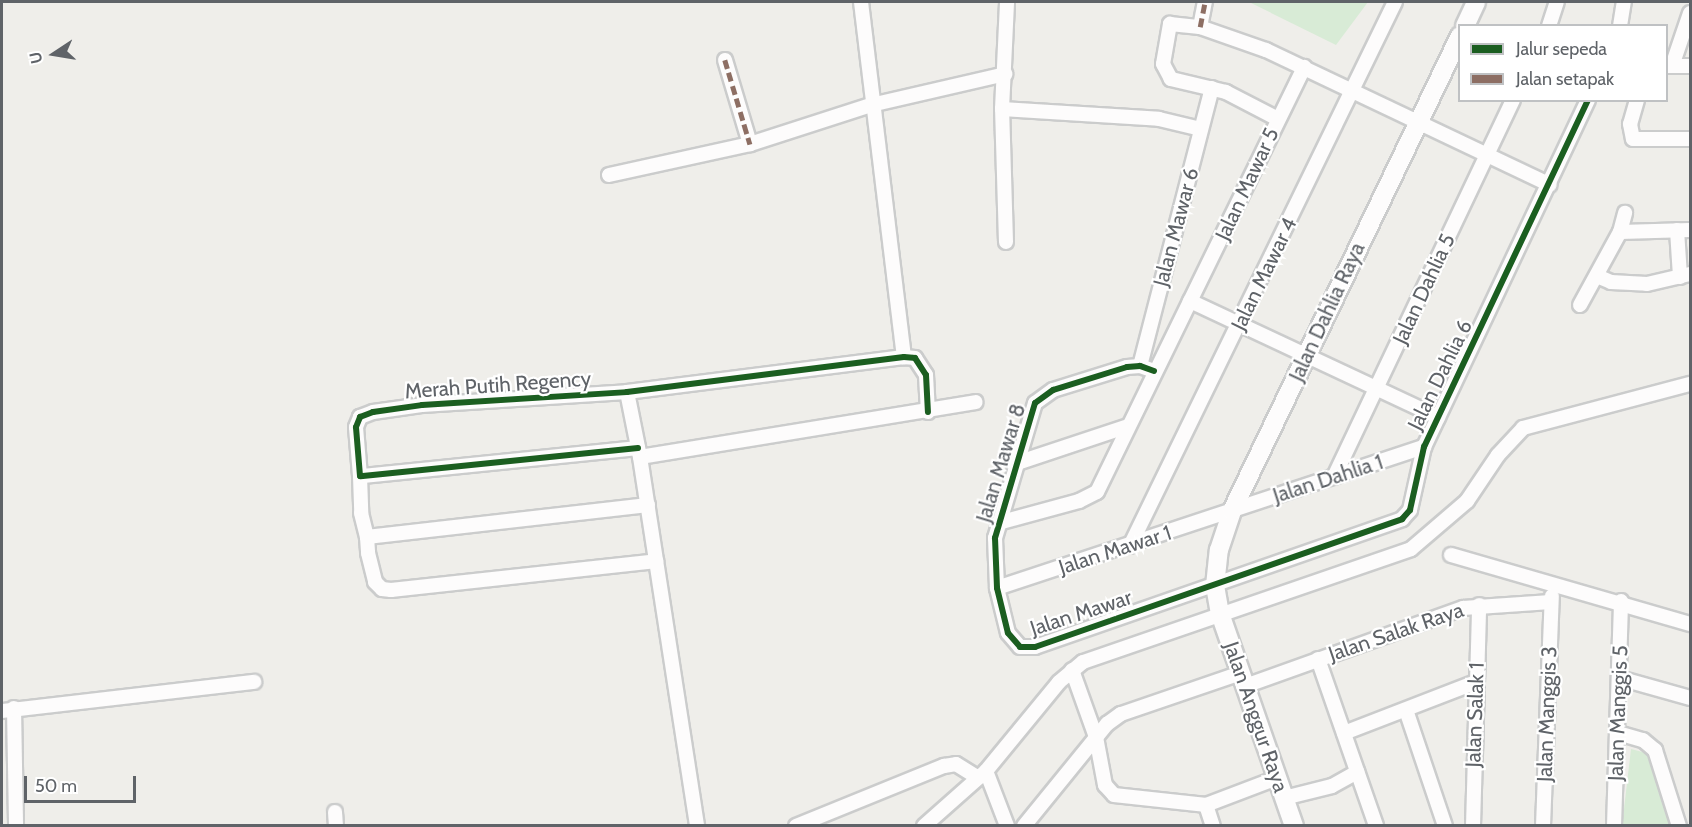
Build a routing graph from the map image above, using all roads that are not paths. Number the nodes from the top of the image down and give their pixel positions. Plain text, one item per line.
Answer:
1 (861, 2) edge
2 (1007, 2) edge
3 (1205, 2) edge
4 (1395, 2) edge
5 (1476, 2) edge
6 (1557, 2) edge
7 (1624, 2) edge
8 (1690, 13) edge
9 (1466, 24) edge
10 (1550, 24) edge
11 (1620, 24) edge
12 (1200, 27) junction
13 (1458, 40) edge
14 (724, 60) dead end
15 (1670, 66) edge
16 (1690, 66) edge
17 (1304, 67) junction
18 (1005, 74) junction
19 (1212, 88) junction
20 (1353, 91) junction
21 (1512, 102) edge
22 (1587, 102) edge
23 (1636, 102) edge
24 (871, 105) junction
25 (1002, 109) junction
26 (1278, 119) junction
27 (1417, 121) junction
28 (1201, 129) junction
29 (1690, 139) edge
30 (750, 144) junction
31 (1487, 154) junction
32 (609, 175) dead end
33 (1550, 185) junction
34 (1625, 213) dead end
35 (1684, 230) edge
36 (1620, 232) junction
37 (1006, 242) dead end
38 (1685, 275) edge
39 (1597, 276) junction
40 (1190, 301) junction
41 (1580, 305) dead end
42 (1239, 325) junction
43 (904, 357) junction
44 (1305, 357) junction
45 (1140, 366) junction
46 (1154, 371) junction
47 (1690, 384) edge
48 (1377, 390) junction
49 (627, 392) junction
50 (976, 402) dead end
51 (928, 412) junction
52 (1438, 417) junction
53 (1128, 426) junction
54 (1424, 447) junction
55 (639, 452) junction
56 (1014, 464) junction
57 (360, 476) junction
58 (1334, 477) junction
59 (648, 505) junction
60 (1232, 511) junction
61 (998, 523) junction
62 (367, 537) junction
63 (1130, 546) junction
64 (1451, 555) dead end
65 (656, 561) junction
66 (1556, 582) junction
67 (997, 588) junction
68 (1217, 601) junction
69 (1621, 601) junction
70 (1551, 602) junction
71 (1479, 605) junction
72 (1690, 624) edge
73 (1318, 659) junction
74 (1072, 669) junction
75 (1619, 678) junction
76 (1243, 679) junction
77 (254, 682) dead end
78 (1476, 682) junction
79 (1690, 698) edge
80 (8, 709) edge
81 (1406, 710) junction
82 (1344, 733) junction
83 (1618, 734) junction
84 (1096, 737) junction
85 (1357, 772) junction
86 (982, 775) junction
87 (1277, 778) junction
88 (1284, 798) junction
89 (1206, 805) junction
90 (16, 825) edge
91 (698, 825) edge
92 (796, 825) edge
93 (924, 825) edge
94 (1007, 825) edge
95 (1024, 825) edge
96 (1213, 825) edge
97 (1294, 825) edge
98 (1376, 825) edge
99 (1445, 825) edge
100 (1473, 825) edge
101 (1543, 825) edge
102 (1614, 825) edge
103 (1679, 825) edge

1 - 24 street
2 - 18 street
3 - 12 street
4 - 20 street, Jalan Mawar 4
5 - 9 street
6 - 10 street
7 - 11 street
8 - 15 street
12 - 17 street
12 - 19 street
13 - 27 street, Jalan Dahlia Raya
14 - 30 street
15 - 16 street
17 - 20 street
17 - 26 street, Jalan Mawar 5
18 - 24 street
18 - 25 street
19 - 26 street
19 - 28 street, Jalan Mawar 6
20 - 27 street
20 - 42 street, Jalan Mawar 4
21 - 31 street, Jalan Dahlia 5
22 - 33 street, Jalan Dahlia 6
23 - 29 street
24 - 30 street
24 - 43 street
25 - 28 street
25 - 37 street
26 - 40 street, Jalan Mawar 5
27 - 31 street
27 - 44 street, Jalan Dahlia Raya
28 - 45 street, Jalan Mawar 6
30 - 32 street
31 - 33 street
31 - 48 street, Jalan Dahlia 5
33 - 52 street, Jalan Dahlia 6
34 - 36 street
35 - 36 street
35 - 38 street
36 - 39 street
38 - 39 street
39 - 41 street
40 - 42 street
40 - 46 street, Jalan Mawar 5
42 - 44 street
42 - 63 street, Jalan Mawar 4
43 - 49 street, Merah Putih Regency
43 - 51 street
44 - 48 street
44 - 60 street, Jalan Dahlia Raya
45 - 46 street
45 - 56 street, Jalan Mawar 8
46 - 53 street, Jalan Mawar 5
47 - 68 street
48 - 52 street
48 - 58 street, Jalan Dahlia 5
49 - 55 street
49 - 57 street, Merah Putih Regency
50 - 51 street
51 - 55 street
52 - 54 street, Jalan Dahlia 6
53 - 56 street
53 - 61 street, Jalan Mawar 5
54 - 58 street, Jalan Dahlia 1
54 - 68 street, Jalan Dahlia 6
55 - 57 street
55 - 59 street
56 - 61 street, Jalan Mawar 8
57 - 62 street, Merah Putih Regency
58 - 60 street, Jalan Dahlia 1
59 - 62 street
59 - 65 street
60 - 63 street, Jalan Mawar 1
60 - 68 street, Jalan Dahlia Raya
61 - 67 street, Jalan Mawar 8
62 - 65 street, Merah Putih Regency
63 - 67 street, Jalan Mawar 1
64 - 66 street
65 - 91 street
66 - 69 street
66 - 70 street, Jalan Manggis 3
67 - 68 street, Jalan Mawar
68 - 74 street
68 - 76 street, Jalan Anggur Raya
69 - 72 street
69 - 75 street, Jalan Manggis 5
70 - 71 street, Jalan Salak Raya
70 - 101 street, Jalan Manggis 3
71 - 73 street, Jalan Salak Raya
71 - 78 street, Jalan Salak 1
73 - 76 street, Jalan Salak Raya
73 - 82 street
74 - 84 street
74 - 86 street
75 - 79 street
75 - 83 street, Jalan Manggis 5
76 - 84 street, Jalan Salak Raya
76 - 87 street, Jalan Anggur Raya
77 - 80 street
78 - 81 street
78 - 100 street, Jalan Salak 1
80 - 90 street
81 - 82 street
81 - 99 street
82 - 85 street
83 - 102 street, Jalan Manggis 5
83 - 103 street
84 - 89 street
84 - 95 street, Jalan Salak Raya
85 - 88 street
85 - 98 street
86 - 92 street
86 - 93 street
86 - 94 street
87 - 88 street, Jalan Anggur Raya
87 - 89 street
88 - 97 street, Jalan Anggur Raya
89 - 96 street

